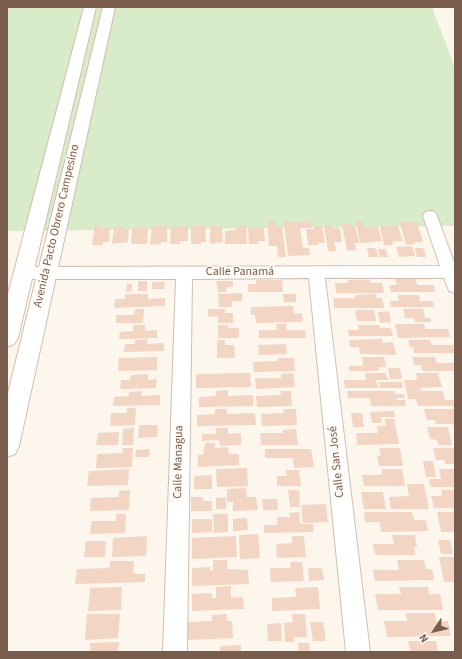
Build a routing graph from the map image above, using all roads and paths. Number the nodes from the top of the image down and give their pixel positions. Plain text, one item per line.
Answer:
1 (90, 7) edge
2 (109, 7) edge
3 (430, 216) dead end
4 (46, 272) junction
5 (184, 272) junction
6 (316, 272) junction
7 (24, 273) junction
8 (454, 277) edge
9 (7, 338) edge
10 (7, 446) edge
11 (175, 652) edge
12 (358, 652) edge

1 - 7 street, Avenida Pacto Obrero Campesino
2 - 4 street, Avenida Pacto Obrero Campesino
3 - 8 street
4 - 5 street, Calle Panamá
4 - 7 street, Calle Panamá
4 - 10 street, Avenida Pacto Obrero Campesino
5 - 6 street, Calle Panamá
5 - 11 street, Calle Managua
6 - 8 street, Calle Panamá
6 - 12 street, Calle San José
7 - 9 street, Avenida Pacto Obrero Campesino

